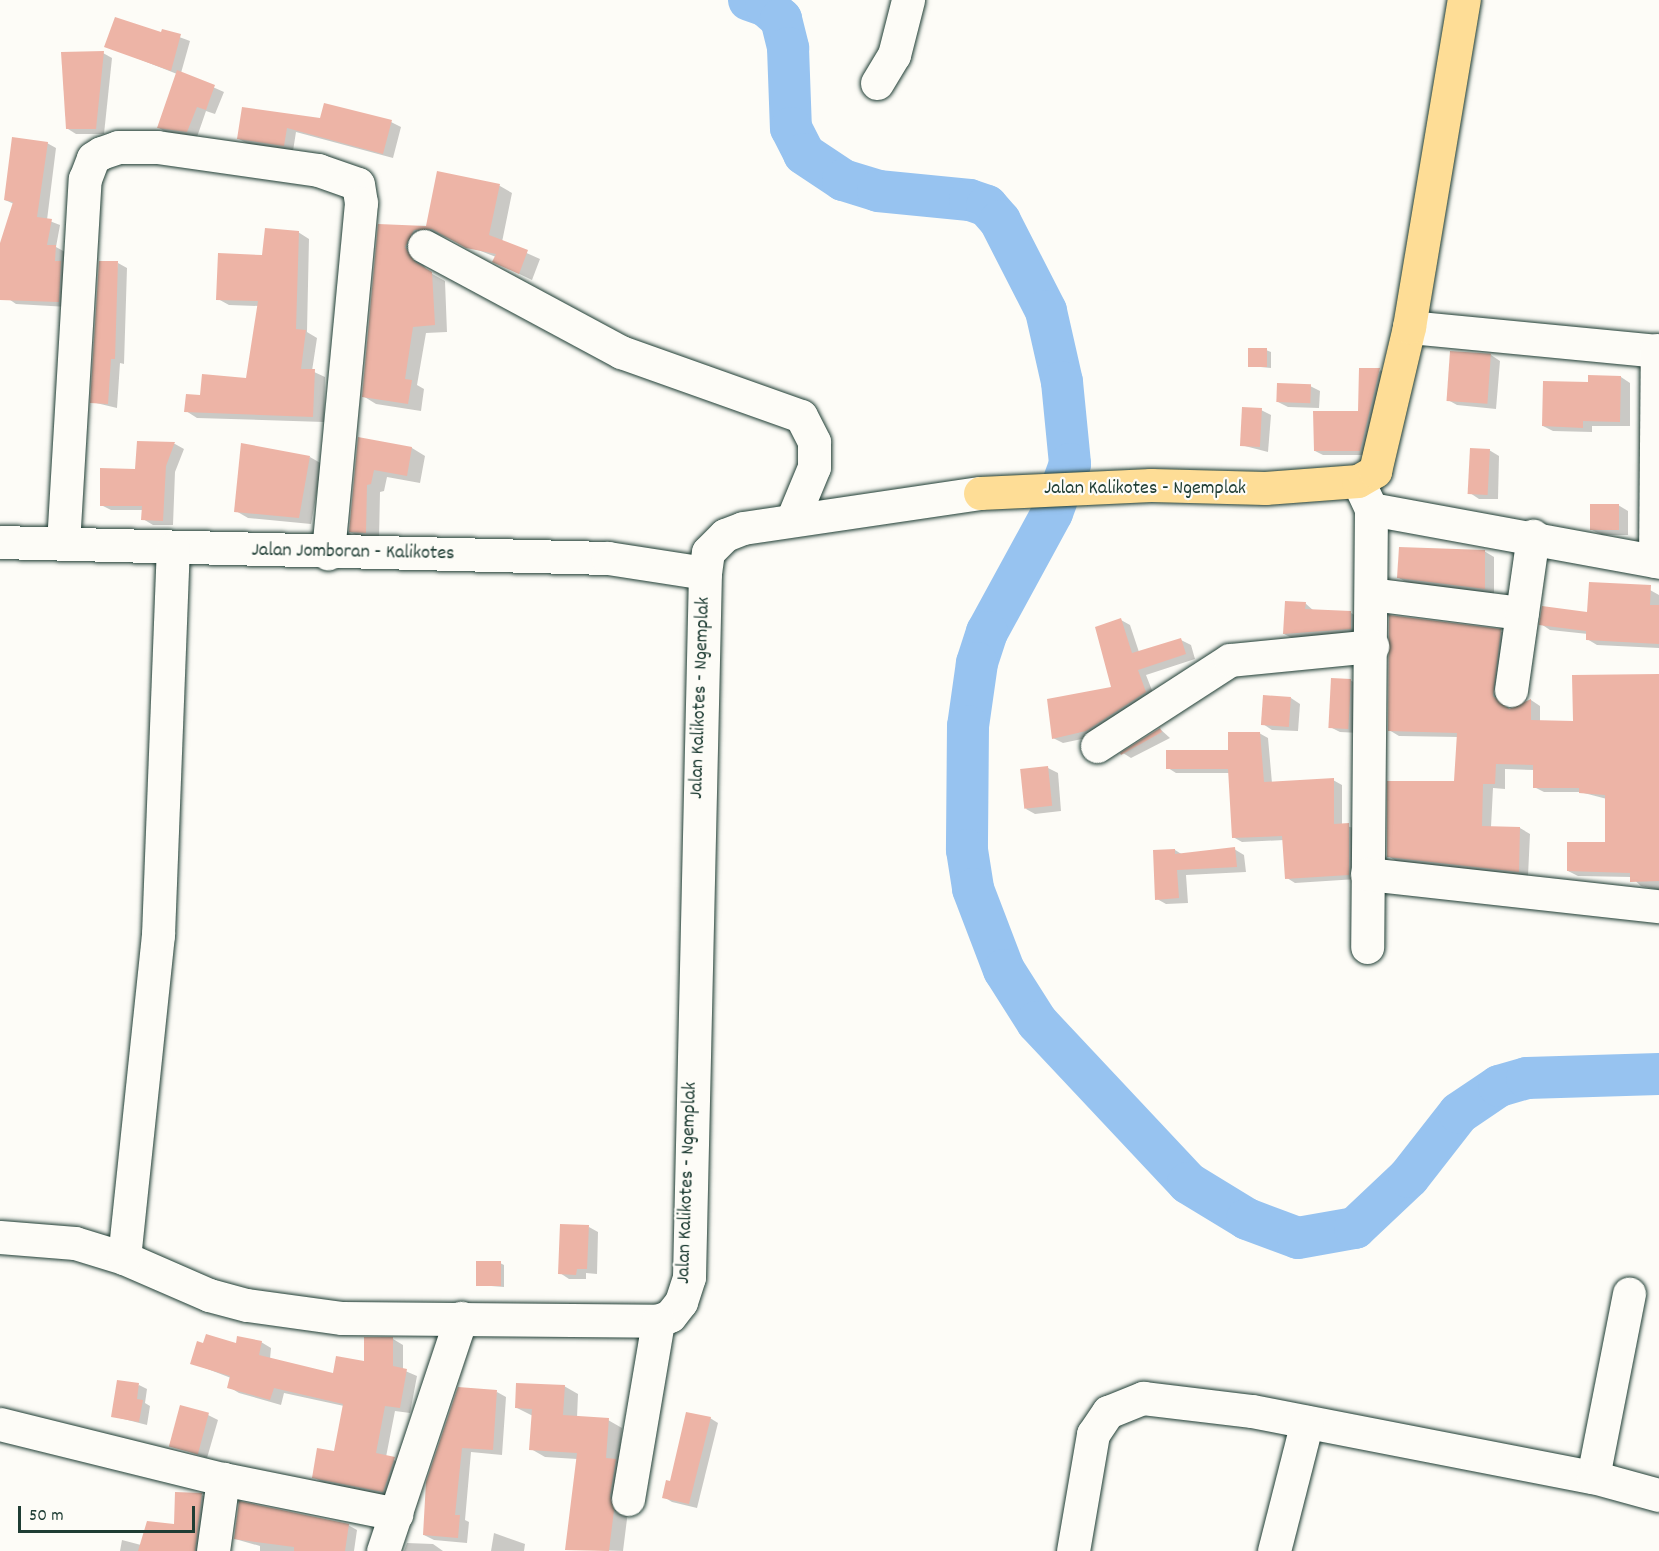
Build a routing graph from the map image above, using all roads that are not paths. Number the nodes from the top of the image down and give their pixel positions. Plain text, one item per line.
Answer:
1 (908, 0) edge
2 (1464, 0) edge
3 (877, 83) dead end
4 (424, 246) dead end
5 (1409, 327) junction
6 (1658, 350) edge
7 (980, 493) joint
8 (1364, 495) junction
9 (792, 520) junction
10 (1533, 536) junction
11 (0, 542) edge
12 (63, 544) junction
13 (173, 548) junction
14 (328, 552) junction
15 (1657, 561) edge
16 (705, 573) junction
17 (1371, 594) junction
18 (1522, 613) junction
19 (1372, 646) junction
20 (1511, 690) dead end
21 (1097, 746) dead end
22 (1367, 874) junction
23 (1659, 906) edge
24 (1367, 947) dead end
25 (0, 1237) edge
26 (124, 1258) junction
27 (1629, 1293) dead end
28 (461, 1318) junction
29 (658, 1322) junction
30 (1307, 1422) junction
31 (0, 1424) edge
32 (1593, 1477) junction
33 (223, 1479) junction
34 (1659, 1495) edge
35 (628, 1499) dead end
36 (396, 1514) junction
37 (213, 1551) edge
38 (383, 1551) edge
39 (1073, 1551) edge
40 (1274, 1551) edge

1 - 3 street
2 - 5 main road
4 - 9 street
5 - 6 street
5 - 8 main road
6 - 15 street
7 - 8 main road, Jalan Kalikotes - Ngemplak
7 - 9 street, Jalan Kalikotes - Ngemplak
8 - 10 street
8 - 17 street
9 - 16 street, Jalan Kalikotes - Ngemplak
10 - 15 street
10 - 18 street
11 - 12 street, Jalan Jomboran - Kalikotes
12 - 13 street, Jalan Jomboran - Kalikotes
12 - 14 street
13 - 14 street, Jalan Jomboran - Kalikotes
13 - 26 street
14 - 16 street, Jalan Jomboran - Kalikotes
16 - 29 street, Jalan Kalikotes - Ngemplak
17 - 18 street
17 - 19 street
18 - 20 street
19 - 21 street
19 - 22 street
22 - 23 street
22 - 24 street
25 - 26 street
26 - 28 street
27 - 32 street
28 - 29 street
28 - 36 street
29 - 35 street
30 - 32 street
30 - 39 street
30 - 40 street
31 - 33 street
32 - 34 street
33 - 36 street
33 - 37 street
36 - 38 street

